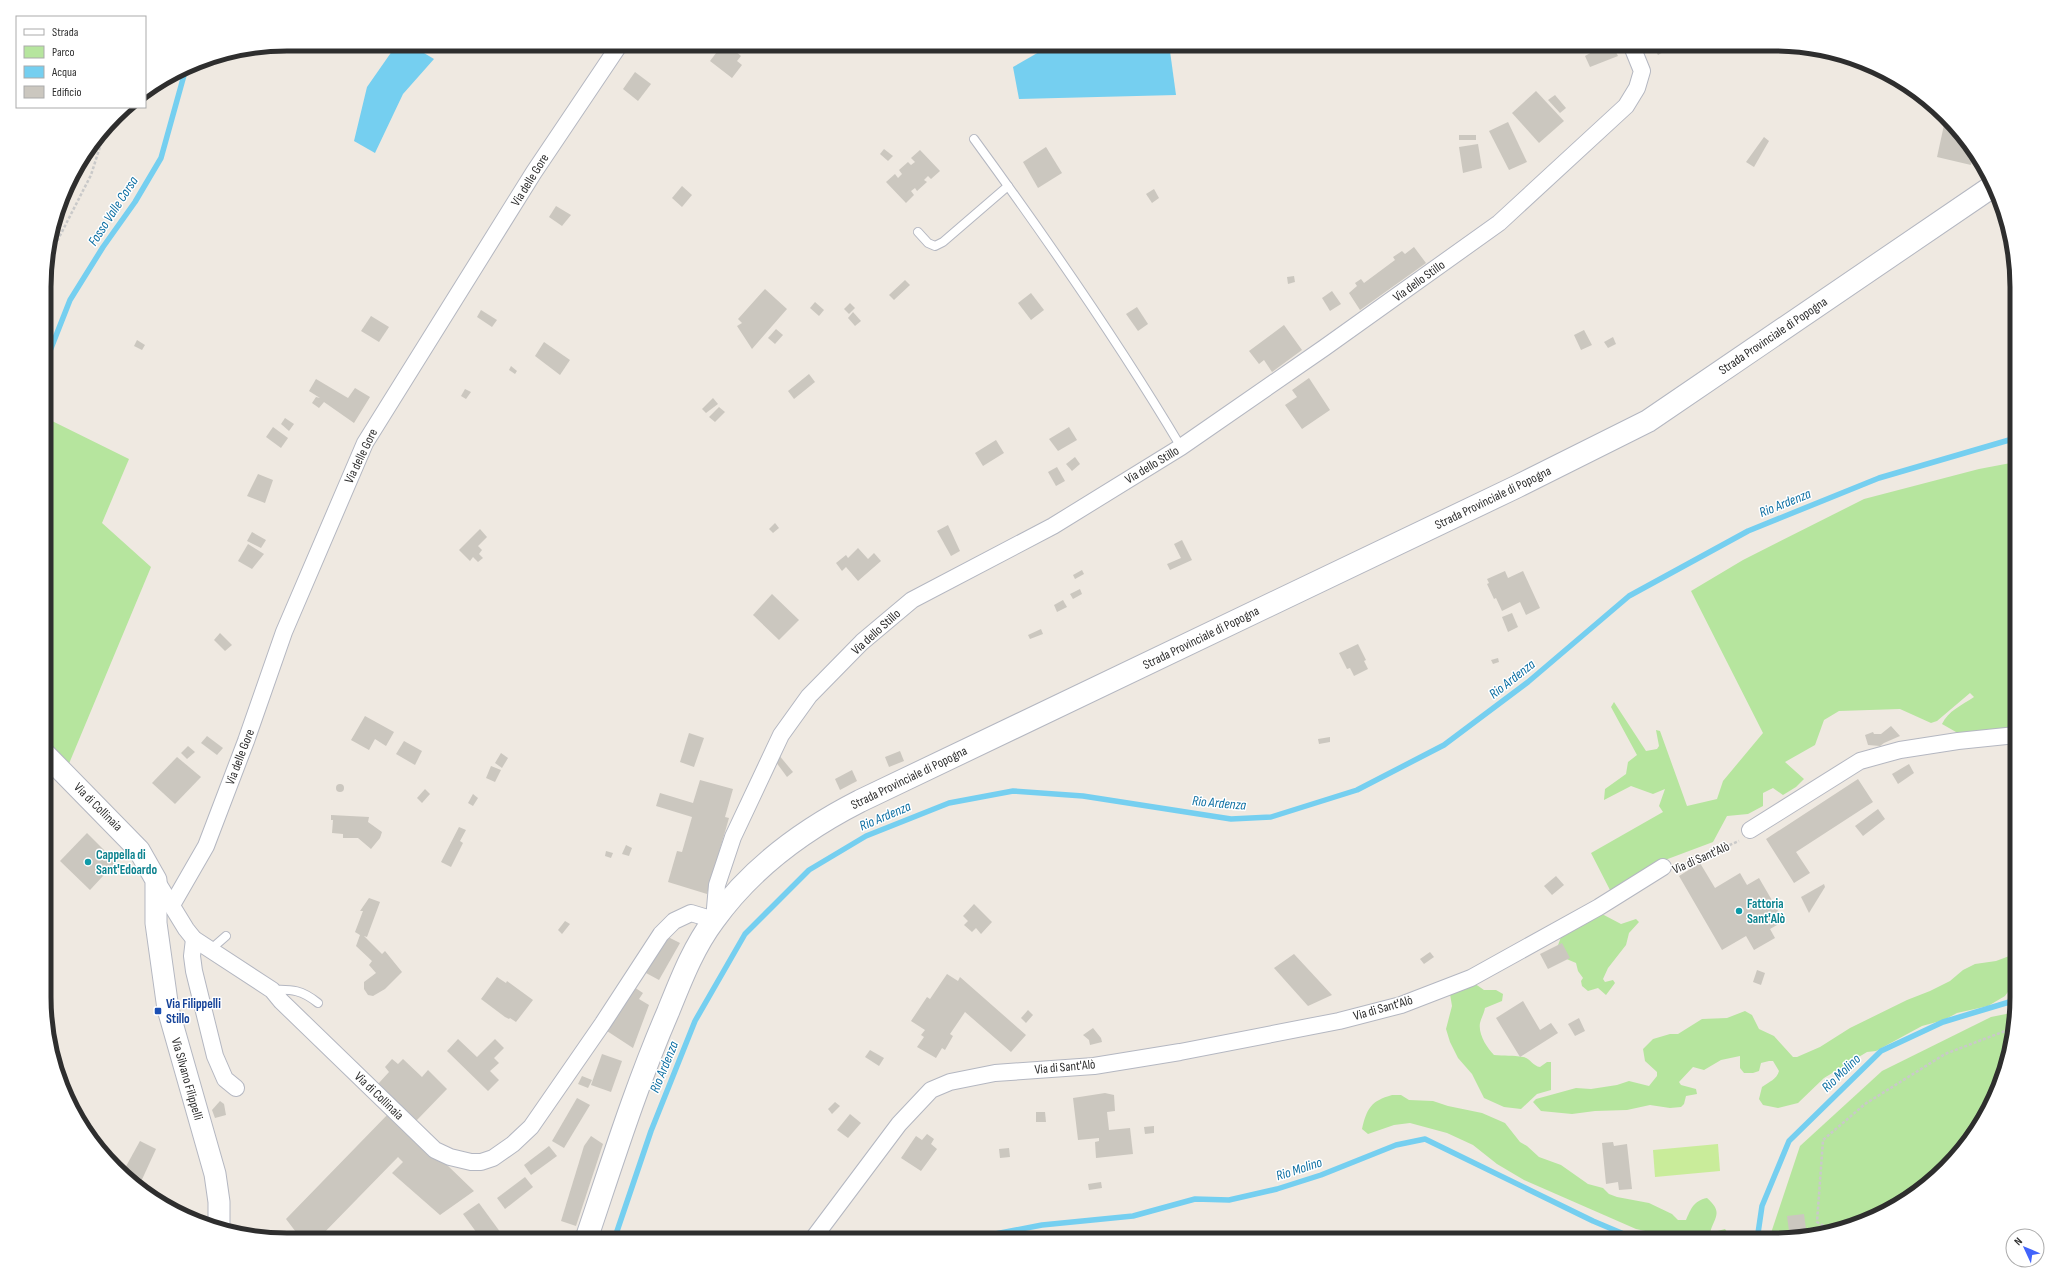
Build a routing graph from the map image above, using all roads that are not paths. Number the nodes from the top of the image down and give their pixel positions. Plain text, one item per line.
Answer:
1 (615, 51) edge
2 (1634, 51) edge
3 (974, 139) dead end
4 (1008, 186) junction
5 (1989, 189) edge
6 (918, 232) dead end
7 (1181, 447) junction
8 (2010, 738) edge
9 (51, 760) edge
10 (1750, 830) road end
11 (1663, 866) road end
12 (156, 880) junction
13 (172, 905) junction
14 (714, 920) junction
15 (226, 936) dead end
16 (194, 939) junction
17 (210, 950) junction
18 (272, 990) junction
19 (318, 1003) dead end
20 (236, 1088) dead end
21 (218, 1222) edge
22 (588, 1233) edge
23 (817, 1233) edge

1 - 13 street, Via delle Gore
2 - 7 street, Via dello Stillo
3 - 4 lane
4 - 6 lane
4 - 7 lane
5 - 14 main road, Strada Provinciale di Popogna
7 - 14 street, Via dello Stillo
8 - 10 street
9 - 12 street, Via di Collinaia
11 - 23 street, Via di Sant'Alò
12 - 13 street, Via di Collinaia
12 - 21 street, Via Silvano Filippelli
13 - 16 street, Via di Collinaia
14 - 18 street, Via di Collinaia
14 - 22 main road, Strada Provinciale di Popogna
15 - 17 lane
16 - 17 street, Via di Collinaia
16 - 20 street
17 - 18 street, Via di Collinaia
18 - 19 lane

